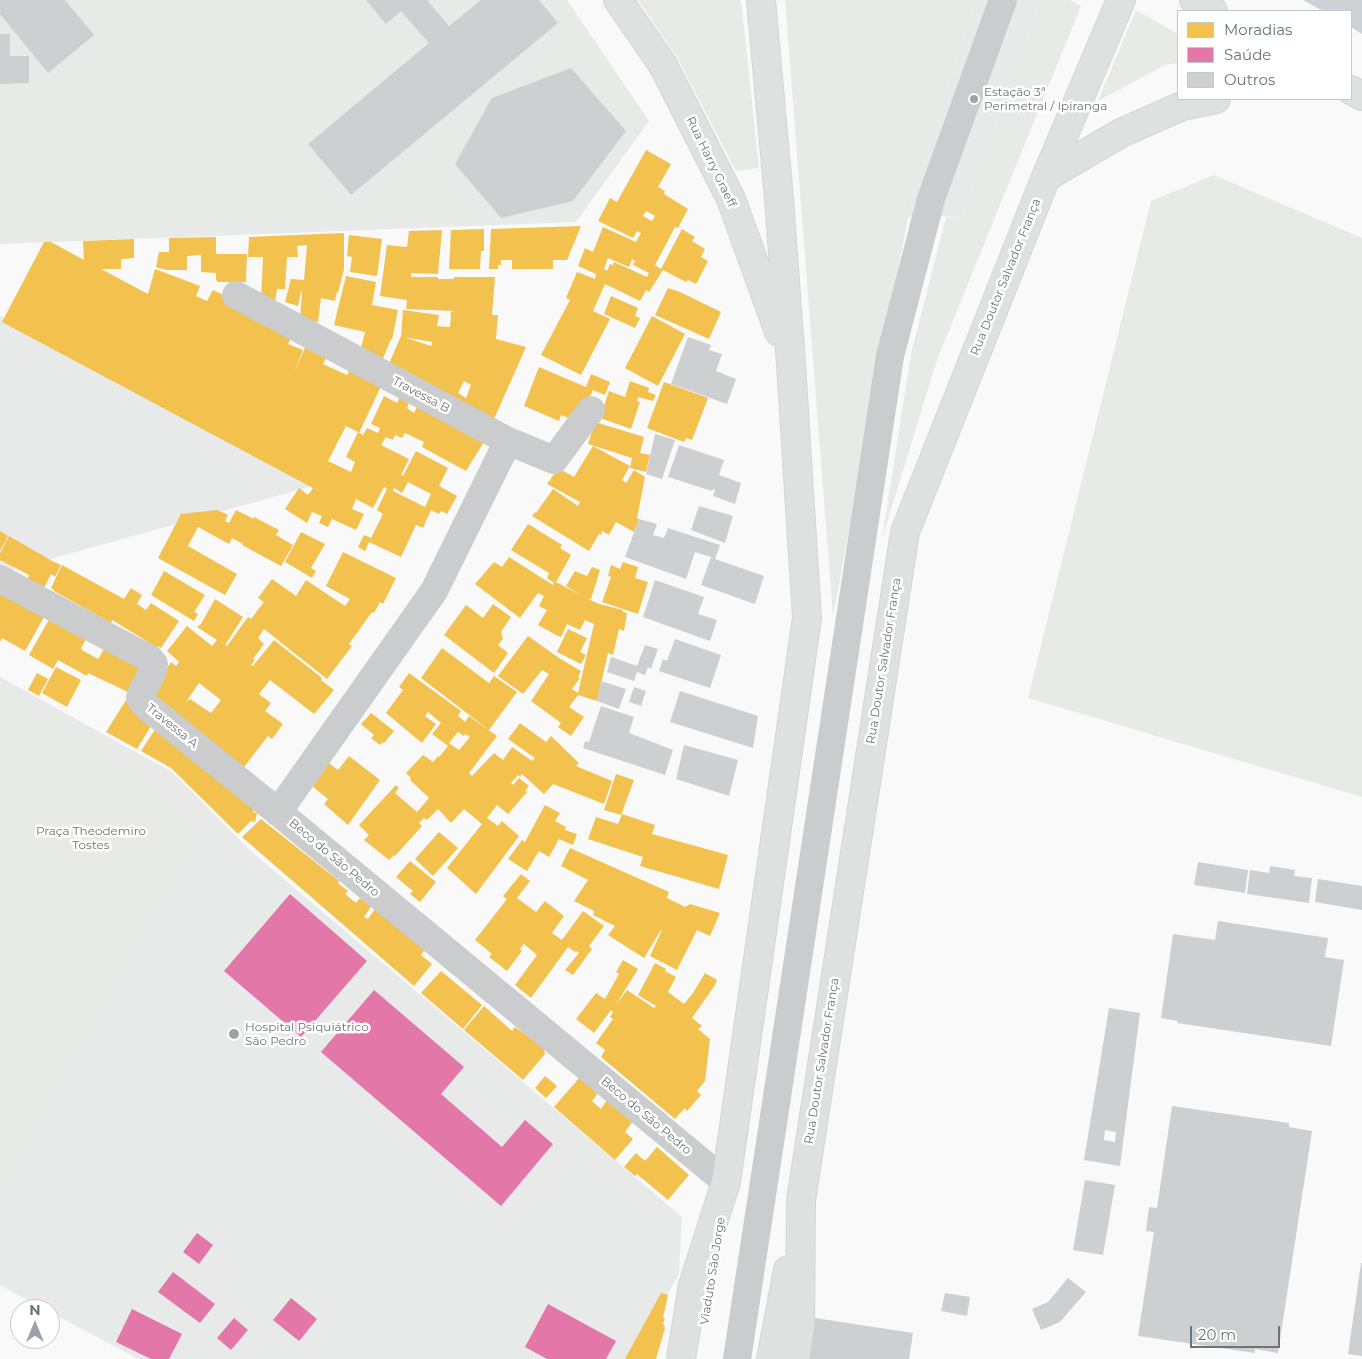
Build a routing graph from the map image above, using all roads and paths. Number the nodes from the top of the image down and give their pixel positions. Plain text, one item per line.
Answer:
1 (618, 0) edge
2 (761, 0) edge
3 (1003, 0) edge
4 (1121, 0) edge
5 (1194, 0) edge
6 (1211, 10) edge
7 (1211, 100) edge
8 (1046, 177) junction
9 (236, 295) dead end
10 (791, 364) junction
11 (592, 410) dead end
12 (508, 441) junction
13 (0, 579) edge
14 (278, 812) junction
15 (726, 1182) junction
16 (801, 1200) junction
17 (681, 1359) edge
18 (699, 1359) edge
19 (737, 1359) edge
20 (771, 1359) edge
21 (795, 1359) edge

1 - 10 main road, Rua Harry Graeff
2 - 10 main road
3 - 19 street
4 - 8 main road, Rua Doutor Salvador França
5 - 6 main road
7 - 8 main road
8 - 16 main road, Rua Doutor Salvador França
9 - 12 street, Travessa B
10 - 15 main road
11 - 12 street, Travessa B
12 - 14 street, Beco do São Pedro
13 - 14 street, Travessa A
14 - 15 street, Beco do São Pedro
15 - 17 main road
15 - 18 main road, Viaduto São Jorge
16 - 20 main road
16 - 21 main road, Rua Doutor Salvador França

